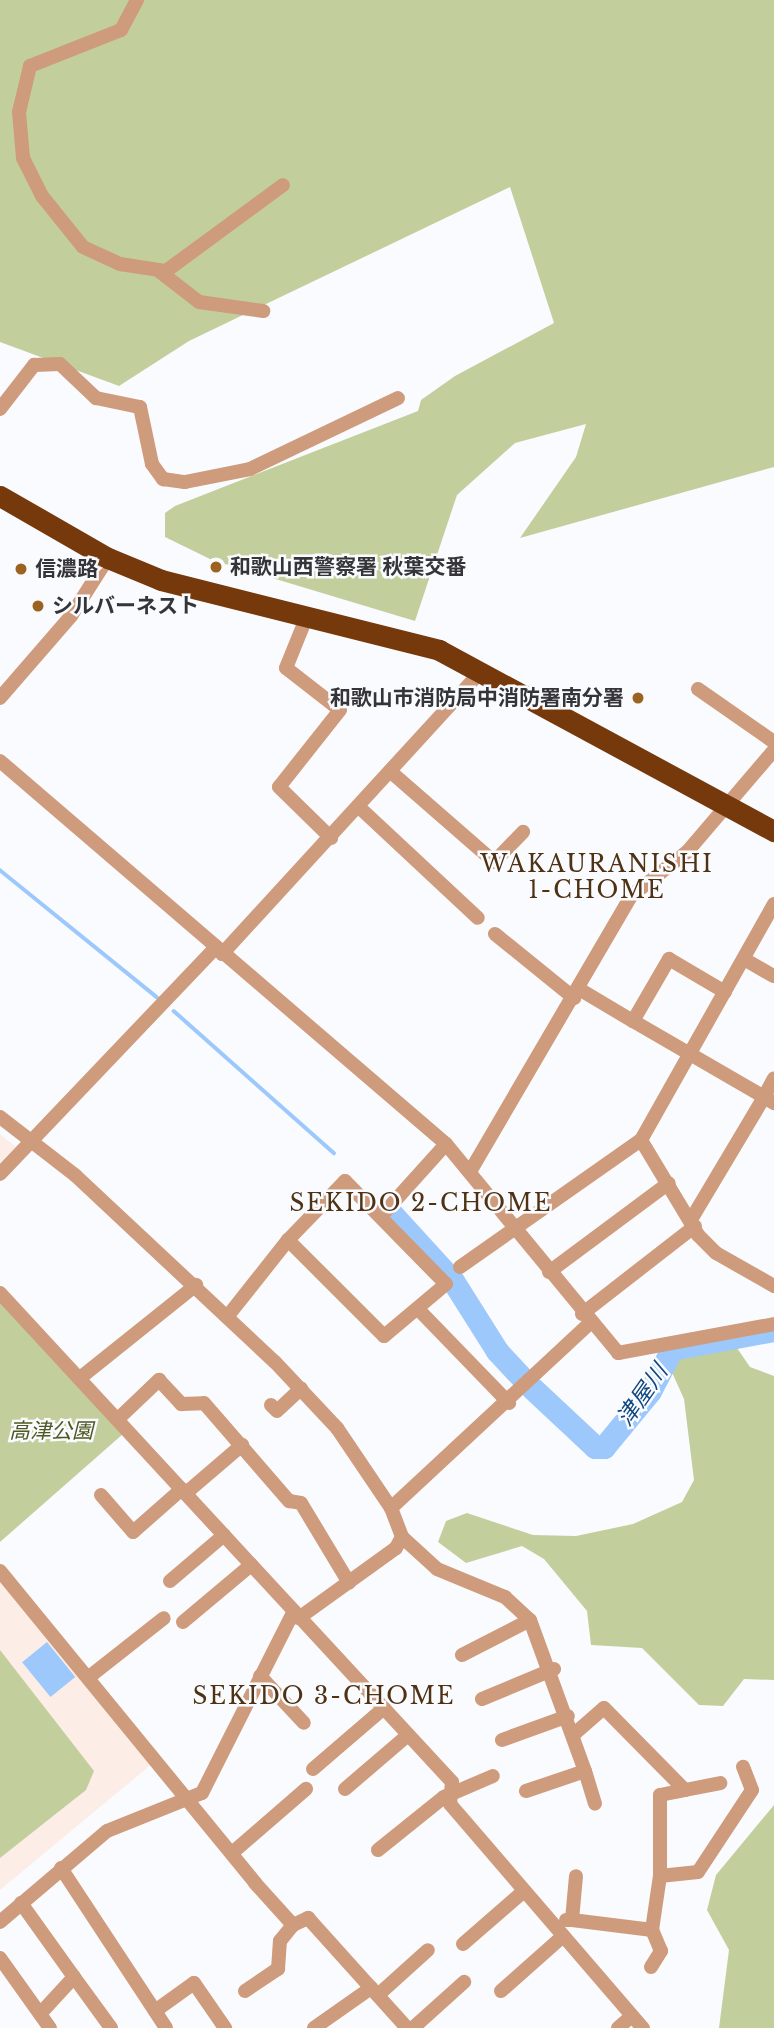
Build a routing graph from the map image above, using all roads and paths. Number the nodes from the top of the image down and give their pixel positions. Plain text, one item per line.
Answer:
1 (137, 0) edge
2 (283, 185) dead end
3 (159, 271) junction
4 (263, 311) dead end
5 (398, 398) dead end
6 (0, 409) edge
7 (0, 496) edge
8 (108, 558) junction
9 (307, 616) junction
10 (480, 672) junction
11 (698, 689) dead end
12 (0, 698) edge
13 (774, 742) edge
14 (774, 750) edge
15 (0, 761) edge
16 (391, 772) junction
17 (723, 806) junction
18 (360, 808) junction
19 (774, 831) edge
20 (523, 832) dead end
21 (331, 838) junction
22 (774, 904) edge
23 (478, 918) dead end
24 (495, 934) dead end
25 (218, 951) junction
26 (744, 959) junction
27 (774, 976) edge
28 (725, 992) junction
29 (577, 993) junction
30 (633, 1021) junction
31 (690, 1054) junction
32 (774, 1078) edge
33 (769, 1100) edge
34 (0, 1117) edge
35 (34, 1140) junction
36 (641, 1140) junction
37 (446, 1144) junction
38 (471, 1170) junction
39 (0, 1174) edge
40 (669, 1183) junction
41 (383, 1214) junction
42 (693, 1222) junction
43 (513, 1227) junction
44 (288, 1240) junction
45 (460, 1267) dead end
46 (549, 1272) junction
47 (196, 1285) junction
48 (774, 1286) edge
49 (0, 1293) edge
50 (418, 1309) junction
51 (227, 1317) junction
52 (586, 1319) junction
53 (774, 1324) edge
54 (80, 1378) junction
55 (301, 1389) junction
56 (509, 1403) junction
57 (271, 1405) dead end
58 (118, 1419) junction
59 (242, 1445) junction
60 (184, 1491) junction
61 (101, 1495) dead end
62 (391, 1508) junction
63 (224, 1535) junction
64 (402, 1536) junction
65 (251, 1564) junction
66 (0, 1571) edge
67 (170, 1581) dead end
68 (349, 1583) junction
69 (297, 1615) junction
70 (164, 1618) dead end
71 (530, 1620) junction
72 (183, 1622) dead end
73 (462, 1655) dead end
74 (554, 1669) junction
75 (260, 1676) junction
76 (89, 1677) junction
77 (482, 1699) dead end
78 (384, 1708) junction
79 (568, 1716) junction
80 (304, 1723) dead end
81 (408, 1735) junction
82 (573, 1735) junction
83 (502, 1740) dead end
84 (743, 1767) dead end
85 (313, 1769) dead end
86 (585, 1771) junction
87 (493, 1776) dead end
88 (720, 1783) dead end
89 (306, 1789) dead end
90 (345, 1789) dead end
91 (685, 1790) junction
92 (526, 1791) dead end
93 (448, 1796) junction
94 (189, 1797) junction
95 (595, 1804) dead end
96 (378, 1850) dead end
97 (232, 1853) junction
98 (61, 1868) junction
99 (576, 1876) dead end
100 (660, 1876) junction
101 (524, 1891) junction
102 (21, 1903) junction
103 (572, 1920) junction
104 (0, 1922) edge
105 (553, 1924) junction
106 (293, 1925) junction
107 (652, 1930) junction
108 (563, 1936) junction
109 (463, 1944) dead end
110 (428, 1950) dead end
111 (0, 1958) edge
112 (651, 1967) dead end
113 (74, 1977) junction
114 (464, 1982) dead end
115 (245, 1991) dead end
116 (501, 1991) dead end
117 (374, 1992) junction
118 (155, 2011) junction
119 (40, 2014) junction
120 (632, 2016) junction
121 (50, 2028) edge
122 (111, 2028) edge
123 (166, 2028) edge
124 (225, 2028) edge
125 (314, 2028) edge
126 (407, 2028) edge
127 (413, 2028) edge
128 (618, 2028) edge
129 (643, 2028) edge

1 - 3 street
2 - 3 street
3 - 4 street
5 - 6 street
7 - 8 highway
8 - 9 highway
8 - 12 street
9 - 10 highway
9 - 21 street
10 - 16 street
10 - 17 highway
11 - 13 street
14 - 17 street
15 - 25 street
16 - 18 street
16 - 20 street
17 - 19 highway
17 - 29 street
18 - 21 street
18 - 23 street
21 - 25 street
22 - 26 street
24 - 29 street
25 - 35 street
25 - 37 street
26 - 27 street
26 - 28 street
28 - 30 street
28 - 31 street
29 - 30 street
29 - 38 street
30 - 31 street
31 - 33 street
31 - 36 street
32 - 33 street
33 - 42 street
34 - 35 street
35 - 39 street
35 - 47 street
36 - 40 street
36 - 43 street
37 - 38 street
37 - 41 street
38 - 43 street
40 - 42 street
40 - 46 street
41 - 44 street
41 - 50 street
42 - 48 street
42 - 52 street
43 - 45 street
43 - 46 street
44 - 50 street
44 - 51 street
46 - 52 street
47 - 51 street
47 - 54 street
49 - 54 street
50 - 56 street
51 - 55 street
52 - 53 street
52 - 56 street
54 - 58 street
55 - 57 street
55 - 62 street
56 - 62 street
58 - 59 street
58 - 60 street
59 - 60 street
59 - 68 street
60 - 61 street
60 - 63 street
62 - 64 street
63 - 65 street
63 - 67 street
64 - 68 street
64 - 71 street
65 - 69 street
65 - 72 street
66 - 76 street
68 - 69 street
69 - 75 street
69 - 78 street
70 - 76 street
71 - 73 street
71 - 74 street
74 - 77 street
74 - 79 street
75 - 80 street
75 - 94 street
76 - 94 street
78 - 81 street
78 - 85 street
79 - 82 street
79 - 83 street
81 - 90 street
81 - 93 street
82 - 86 street
82 - 91 street
84 - 100 street
86 - 92 street
86 - 95 street
87 - 93 street
88 - 91 street
89 - 97 street
91 - 100 street
93 - 96 street
93 - 101 street
94 - 97 street
94 - 98 street
97 - 106 street
98 - 102 street
98 - 118 street
99 - 103 street
100 - 107 street
101 - 105 street
101 - 109 street
102 - 104 street
102 - 113 street
103 - 105 street
103 - 107 street
105 - 108 street
106 - 115 street
106 - 117 street
107 - 112 street
108 - 116 street
108 - 120 street
110 - 117 street
111 - 119 street
113 - 119 street
113 - 122 street
114 - 127 street
117 - 125 street
117 - 126 street
118 - 123 street
118 - 124 street
119 - 121 street
120 - 128 street
120 - 129 street

